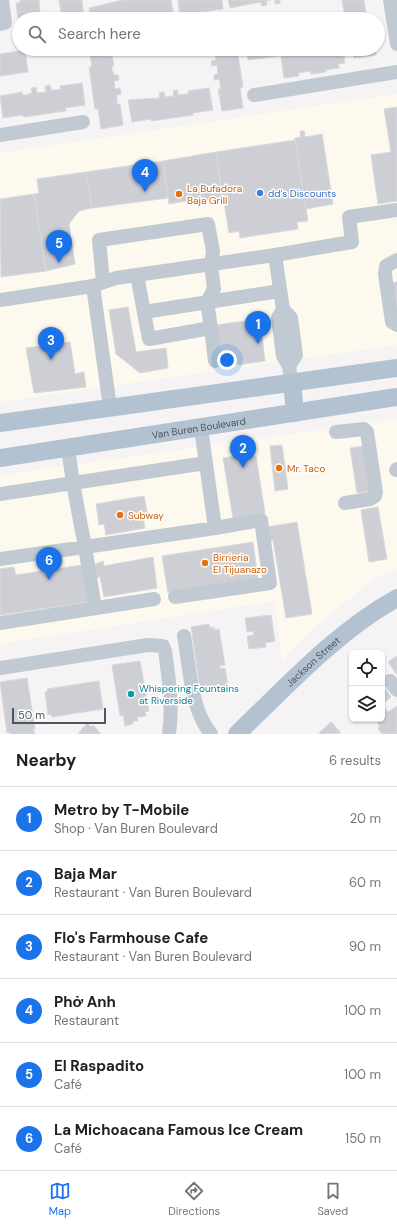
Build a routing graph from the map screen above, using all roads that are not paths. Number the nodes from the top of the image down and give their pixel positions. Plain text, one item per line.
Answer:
1 (2, 0) edge
2 (390, 0) edge
3 (0, 24) edge
4 (397, 44) edge
5 (397, 72) edge
6 (254, 95) dead end
7 (83, 122) dead end
8 (0, 135) edge
9 (397, 210) edge
10 (397, 251) edge
11 (275, 256) junction
12 (392, 263) edge
13 (211, 265) junction
14 (137, 275) junction
15 (98, 284) junction
16 (280, 291) junction
17 (0, 300) edge
18 (207, 302) junction
19 (144, 312) junction
20 (397, 325) edge
21 (211, 328) junction
22 (216, 361) dead end
23 (397, 368) edge
24 (290, 374) junction
25 (397, 398) edge
26 (110, 407) junction
27 (295, 413) junction
28 (0, 423) edge
29 (201, 428) junction
30 (336, 432) dead end
31 (68, 448) junction
32 (0, 458) edge
33 (206, 462) junction
34 (73, 483) junction
35 (0, 494) edge
36 (345, 503) dead end
37 (215, 528) junction
38 (86, 547) junction
39 (0, 559) edge
40 (175, 597) dead end
41 (397, 598) edge
42 (154, 599) dead end
43 (95, 608) junction
44 (0, 623) edge
45 (184, 636) dead end
46 (0, 668) edge
47 (169, 734) edge
48 (211, 734) edge
49 (236, 734) edge

1 - 3 lane
2 - 4 lane
5 - 6 lane
7 - 8 lane
9 - 11 lane
10 - 12 lane
11 - 13 lane
11 - 16 lane
12 - 20 lane
13 - 14 lane
13 - 15 lane
13 - 18 lane
14 - 15 lane
14 - 19 lane
15 - 17 lane
15 - 26 lane
16 - 18 lane
16 - 24 lane
18 - 19 lane
18 - 21 lane
19 - 21 lane
21 - 22 lane
23 - 24 main road
24 - 26 main road
24 - 27 main road
25 - 27 main road, Van Buren Boulevard
26 - 28 main road
27 - 29 main road, Van Buren Boulevard
29 - 31 main road, Van Buren Boulevard
29 - 33 lane
30 - 36 lane
31 - 32 main road, Van Buren Boulevard
31 - 34 lane
33 - 34 lane
33 - 37 lane
34 - 35 lane
34 - 38 lane
37 - 38 lane
37 - 40 lane
38 - 39 lane
38 - 43 lane
41 - 49 main road, Jackson Street
42 - 43 lane
43 - 44 lane
45 - 48 lane
46 - 47 lane

